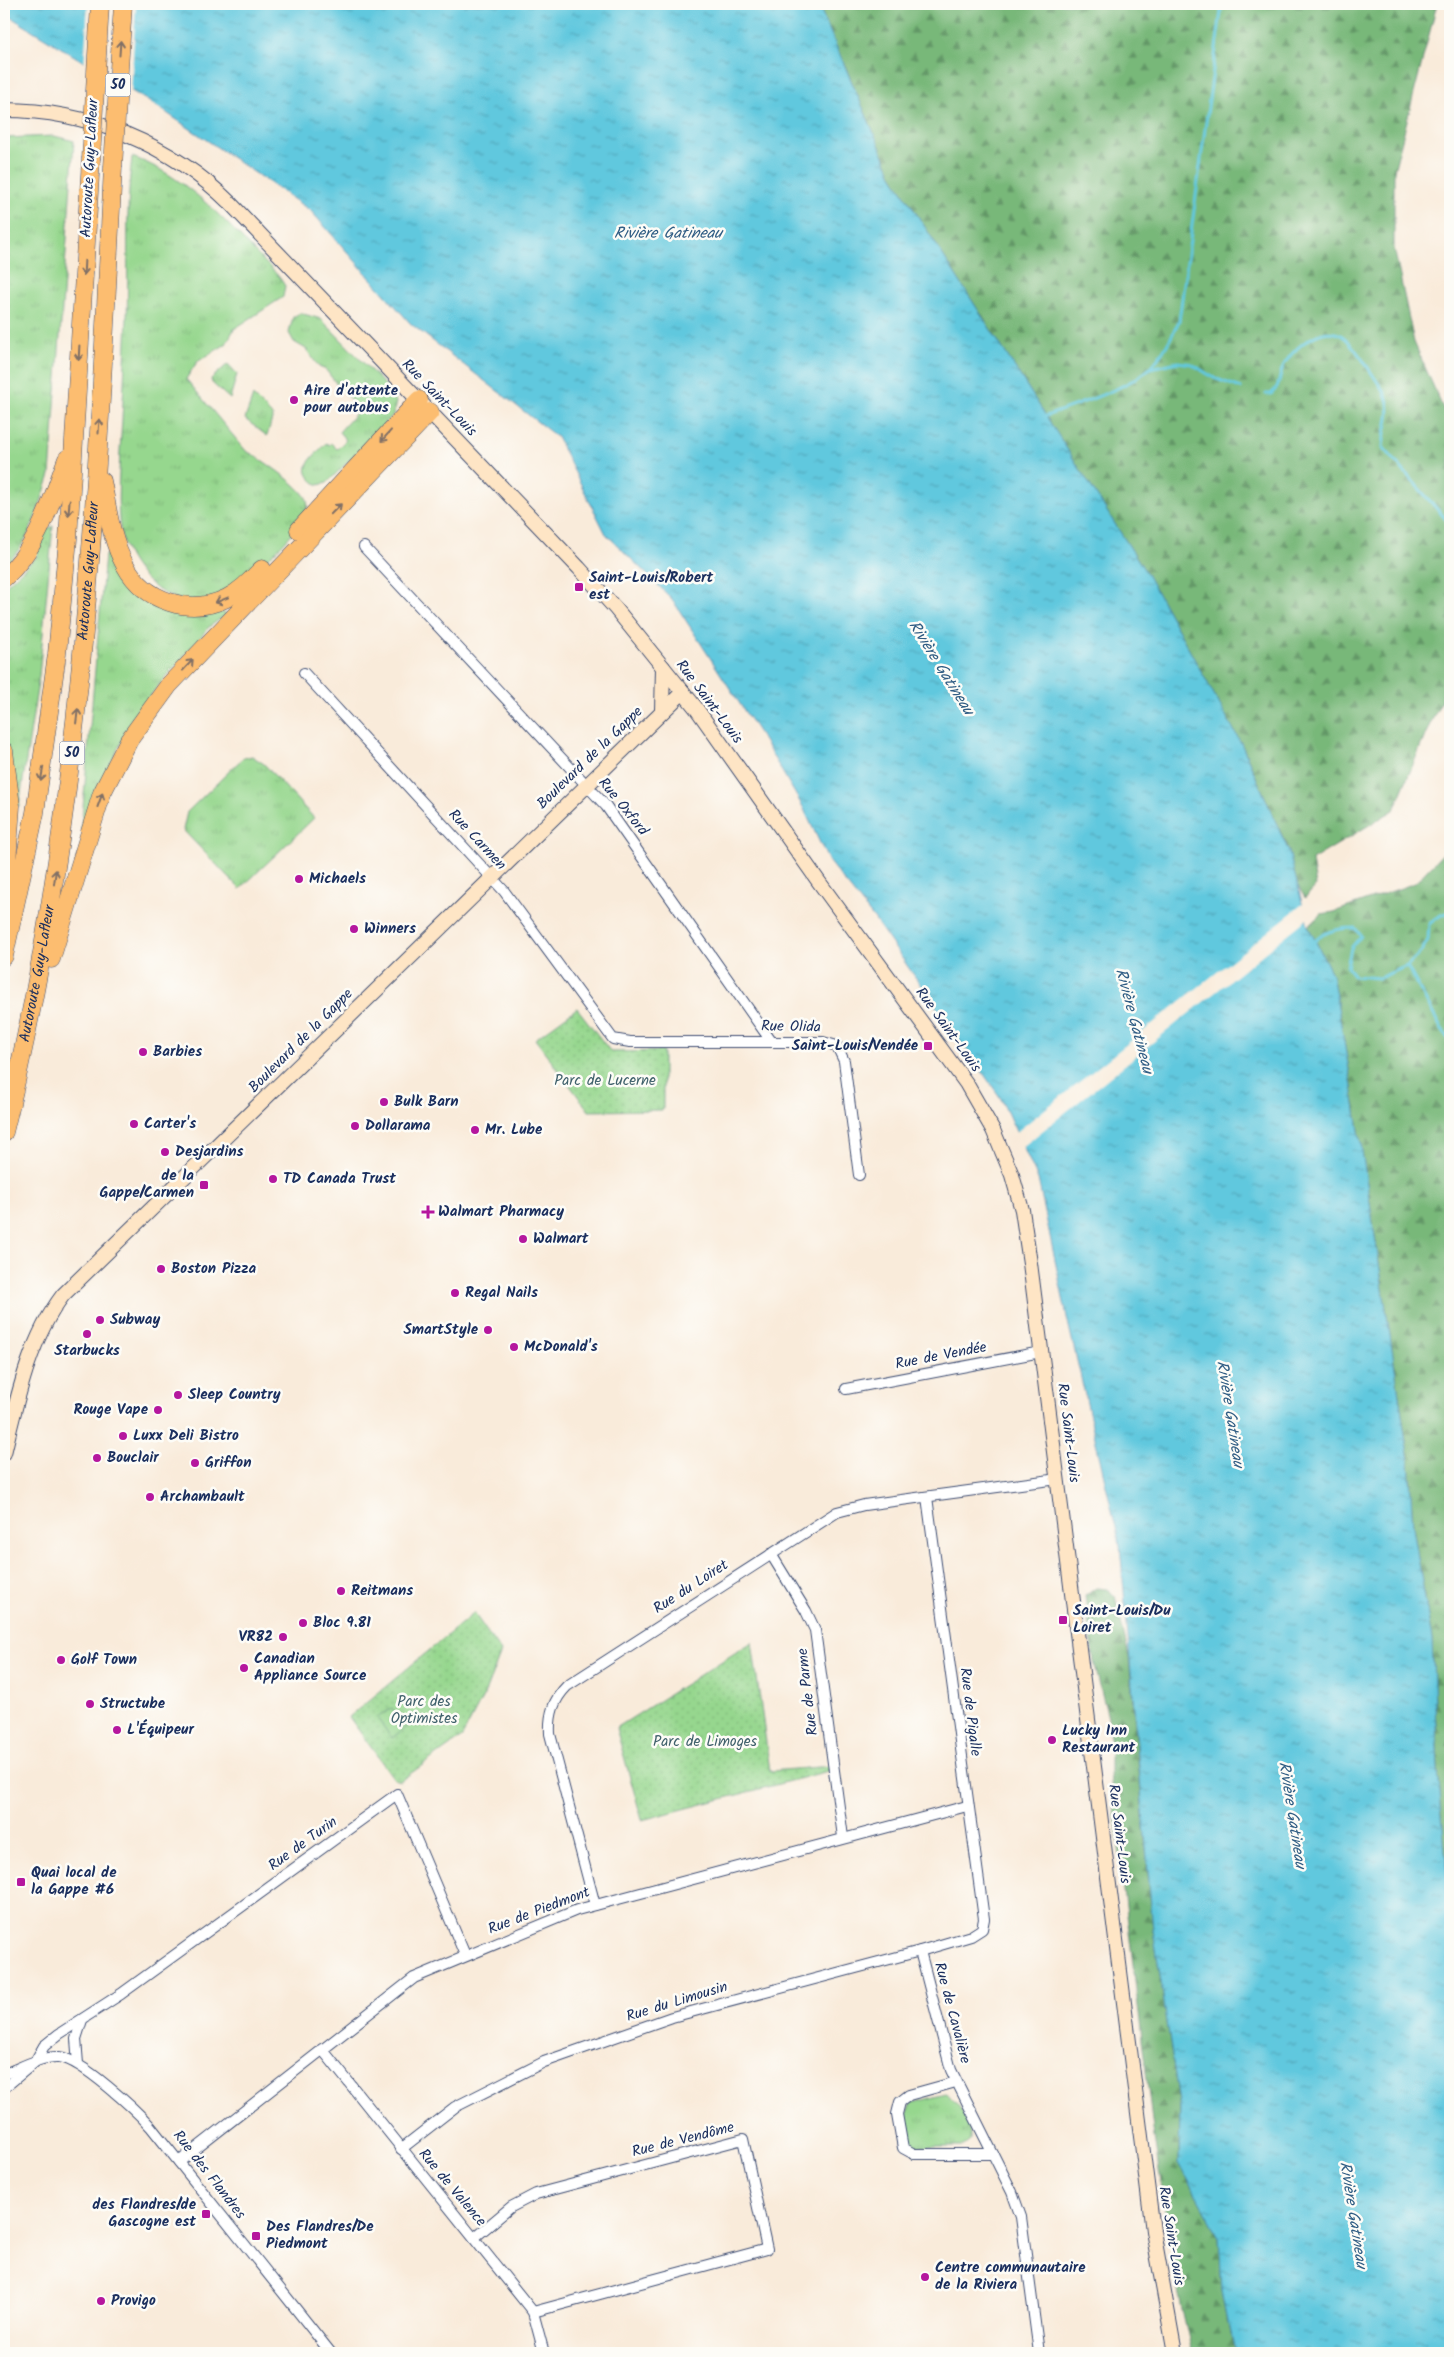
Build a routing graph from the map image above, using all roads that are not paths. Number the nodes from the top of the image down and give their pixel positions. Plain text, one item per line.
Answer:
1 (100, 4) edge
2 (123, 4) edge
3 (4, 110) edge
4 (424, 406) junction
5 (74, 442) junction
6 (97, 458) junction
7 (364, 547) dead end
8 (4, 578) edge
9 (663, 667) junction
10 (304, 673) dead end
11 (683, 692) junction
12 (662, 711) junction
13 (4, 751) edge
14 (586, 786) junction
15 (491, 878) junction
16 (4, 905) edge
17 (4, 956) edge
18 (613, 1038) joint
19 (771, 1041) junction
20 (24, 1045) junction
21 (4, 1132) edge
22 (859, 1175) dead end
23 (1042, 1352) junction
24 (846, 1389) dead end
25 (4, 1453) edge
26 (1058, 1479) junction
27 (926, 1498) junction
28 (771, 1554) junction
29 (967, 1806) junction
30 (843, 1838) junction
31 (595, 1905) junction
32 (982, 1929) joint
33 (920, 1951) junction
34 (466, 1955) junction
35 (82, 2020) junction
36 (322, 2049) junction
37 (35, 2062) junction
38 (78, 2064) junction
39 (4, 2074) edge
40 (956, 2082) junction
41 (4, 2088) edge
42 (401, 2149) junction
43 (993, 2154) junction
44 (179, 2162) junction
45 (474, 2238) junction
46 (533, 2312) junction
47 (331, 2353) edge
48 (544, 2353) edge
49 (1039, 2353) edge
50 (1175, 2353) edge

1 -> 5 highway, Autoroute Guy-Lafleur / 50, bridge
6 -> 2 highway, Autoroute Guy-Lafleur / 50, bridge
3 - 4 main road, Rue Saint-Louis
4 -> 6 highway
4 - 9 main road, Rue Saint-Louis
20 -> 4 highway
5 - 8 highway
5 -> 17 highway, Autoroute Guy-Lafleur / 50
20 -> 6 highway, Autoroute Guy-Lafleur / 50
7 - 14 street, Rue Oxford
9 - 11 main road, Rue Saint-Louis
9 - 12 main road
10 - 15 street, Rue Carmen
11 - 12 main road, Boulevard de la Gappe
11 - 23 main road, Rue Saint-Louis
12 - 14 main road, Boulevard de la Gappe
13 - 16 highway
14 - 15 main road, Boulevard de la Gappe
14 - 19 street, Rue Oxford
15 - 18 street, Rue Carmen
15 - 25 main road, Boulevard de la Gappe
18 - 19 street, Rue Olida
19 - 22 street, Rue Olida
20 - 21 highway, Autoroute Guy-Lafleur / 50
23 - 24 street, Rue de Vendée
23 - 26 main road, Rue Saint-Louis
26 - 27 street, Rue du Loiret
26 - 50 main road, Rue Saint-Louis
27 - 28 street, Rue du Loiret
27 - 29 street, Rue de Pigalle
28 - 30 street, Rue de Parme
28 - 31 street, Rue du Loiret
29 - 30 street, Rue de Piedmont
29 - 32 street, Rue de Pigalle
30 - 31 street, Rue de Piedmont
31 - 34 street, Rue de Piedmont
32 - 33 street, Rue du Limousin
33 - 40 street, Rue de Cavalière
33 - 42 street, Rue du Limousin
34 - 35 street, Rue de Turin
34 - 36 street, Rue de Piedmont
35 - 37 street, Rue de Turin
35 - 38 street
36 - 42 street, Rue de Valence
36 - 44 street, Rue de Piedmont
37 - 38 street, Rue des Flandres
37 - 39 street
37 - 41 street, Rue de Turin
38 - 44 street, Rue des Flandres
40 - 43 street, Rue de Cavalière
40 - 43 street, Rue de Cavalière
42 - 45 street, Rue de Valence
43 - 49 street, Rue de Cavalière
44 - 47 street, Rue des Flandres
45 - 46 street, Rue de Valence
45 - 46 street, Rue de Vendôme
46 - 48 street, Rue de Valence

